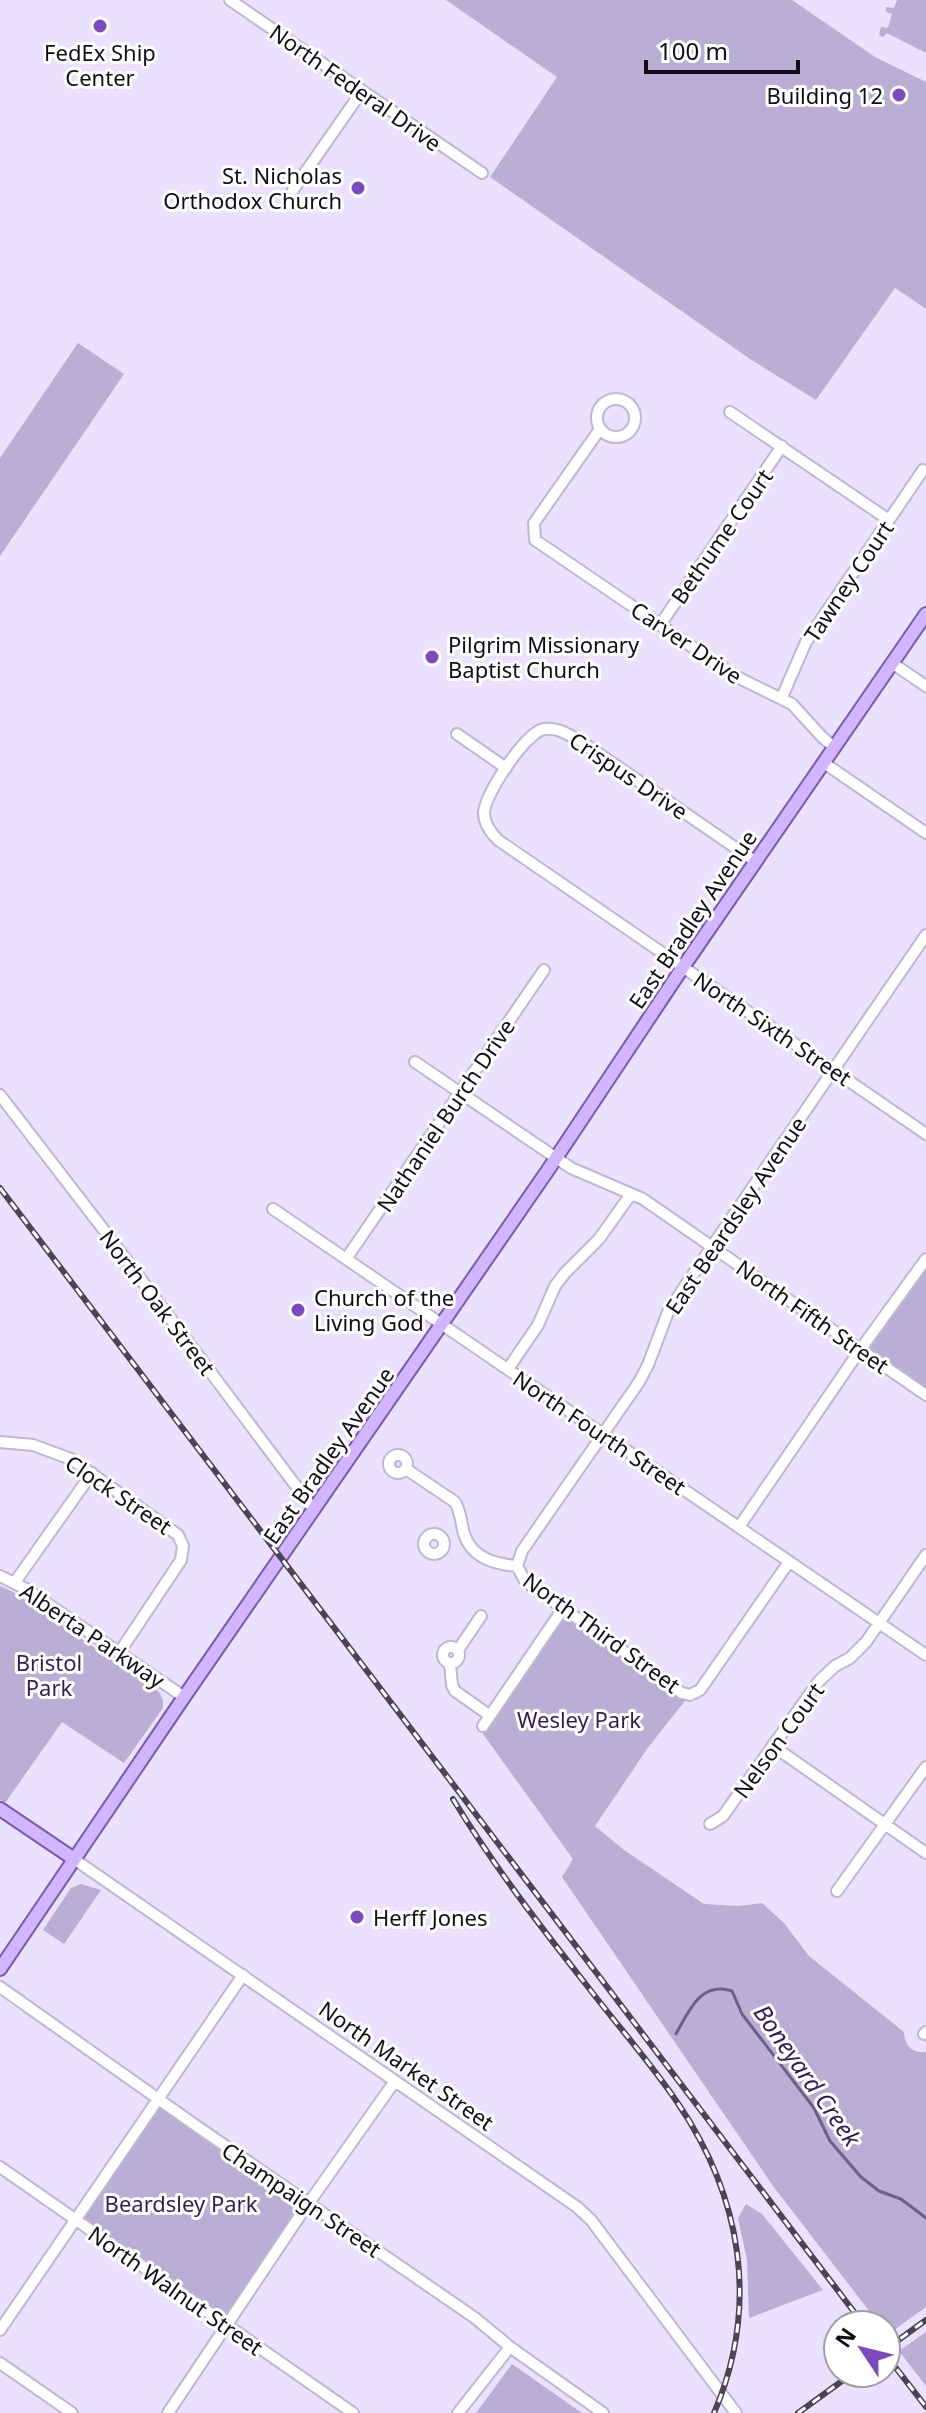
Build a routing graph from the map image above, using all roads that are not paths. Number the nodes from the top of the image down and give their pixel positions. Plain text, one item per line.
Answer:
1 (230, 0) edge
2 (362, 91) junction
3 (482, 173) dead end
4 (293, 190) dead end
5 (730, 412) dead end
6 (600, 429) dead end
7 (782, 446) junction
8 (923, 470) dead end
9 (889, 520) junction
10 (926, 614) edge
11 (660, 625) junction
12 (892, 663) junction
13 (926, 686) edge
14 (782, 697) junction
15 (457, 734) dead end
16 (834, 747) junction
17 (824, 763) junction
18 (506, 768) junction
19 (926, 833) edge
20 (756, 862) junction
21 (925, 936) edge
22 (683, 967) junction
23 (544, 970) dead end
24 (415, 1062) dead end
25 (834, 1070) junction
26 (460, 1093) junction
27 (0, 1095) edge
28 (926, 1134) edge
29 (557, 1158) junction
30 (631, 1194) junction
31 (273, 1209) dead end
32 (712, 1246) junction
33 (346, 1259) junction
34 (926, 1259) edge
35 (443, 1325) junction
36 (860, 1350) junction
37 (508, 1369) junction
38 (926, 1395) edge
39 (603, 1434) junction
40 (0, 1442) edge
41 (406, 1469) dead end
42 (92, 1473) junction
43 (314, 1510) junction
44 (739, 1527) junction
45 (465, 1537) junction
46 (530, 1539) joint
47 (444, 1542) dead end
48 (926, 1555) edge
49 (789, 1562) junction
50 (517, 1566) junction
51 (0, 1576) edge
52 (15, 1582) junction
53 (564, 1607) junction
54 (481, 1616) dead end
55 (879, 1623) junction
56 (119, 1653) junction
57 (926, 1655) edge
58 (184, 1697) junction
59 (489, 1715) junction
60 (483, 1726) dead end
61 (773, 1746) junction
62 (926, 1767) edge
63 (0, 1809) edge
64 (710, 1824) dead end
65 (886, 1825) junction
66 (926, 1853) edge
67 (74, 1859) junction
68 (837, 1891) dead end
69 (0, 1969) edge
70 (243, 1975) junction
71 (0, 1987) edge
72 (395, 2081) junction
73 (159, 2098) junction
74 (0, 2167) edge
75 (309, 2203) junction
76 (76, 2219) junction
77 (226, 2325) junction
78 (0, 2330) edge
79 (510, 2347) junction
80 (0, 2363) edge
81 (72, 2413) edge
82 (168, 2413) edge
83 (353, 2413) edge
84 (458, 2413) edge
85 (603, 2413) edge
86 (736, 2413) edge

1 - 2 street, North Federal Drive
2 - 3 street, North Federal Drive
2 - 4 street
5 - 7 street
6 - 11 street, Carver Drive
7 - 9 street
7 - 11 street, Bethume Court
8 - 9 street, Tawney Court
9 - 14 street, Tawney Court
10 - 12 main road, East Bradley Avenue
11 - 14 street, Carver Drive
12 - 13 street
12 - 16 main road, East Bradley Avenue
14 - 16 street, Carver Drive
15 - 18 street
16 - 17 main road, East Bradley Avenue
17 - 19 street
17 - 20 main road, East Bradley Avenue
18 - 20 street, Crispus Drive
18 - 22 street, North Sixth Street
20 - 22 main road, East Bradley Avenue
21 - 25 street, East Beardsley Avenue
22 - 25 street, North Sixth Street
22 - 29 main road, East Bradley Avenue
23 - 26 street, Nathaniel Burch Drive
24 - 26 street, North Fifth Street
25 - 28 street, North Sixth Street
25 - 32 street, East Beardsley Avenue
26 - 29 street, North Fifth Street
26 - 33 street, Nathaniel Burch Drive
27 - 43 street, North Oak Street
29 - 30 street, North Fifth Street
29 - 35 main road, East Bradley Avenue
30 - 32 street, North Fifth Street
30 - 37 street
31 - 33 street, North Fourth Street
32 - 36 street, North Fifth Street
32 - 39 street, East Beardsley Avenue
33 - 35 street, North Fourth Street
34 - 36 street
35 - 37 street, North Fourth Street
35 - 43 main road, East Bradley Avenue
36 - 38 street, North Fifth Street
36 - 44 street
37 - 39 street, North Fourth Street
39 - 44 street, North Fourth Street
39 - 46 street, East Beardsley Avenue
40 - 42 street, Clock Street
41 - 45 street
42 - 52 street
42 - 56 street, Clock Street
43 - 58 main road, East Bradley Avenue
44 - 49 street, North Fourth Street
45 - 47 street
45 - 50 street, North Third Street
46 - 50 street, North Third Street
48 - 55 street, Nelson Court
49 - 53 street, North Third Street
49 - 55 street, North Fourth Street
50 - 53 street, North Third Street
51 - 52 street, Alberta Parkway
52 - 56 street, Alberta Parkway
53 - 59 street
54 - 59 street
55 - 57 street, North Fourth Street
55 - 61 street, Nelson Court
56 - 58 street, Alberta Parkway
58 - 67 main road, East Bradley Avenue
59 - 60 street
61 - 64 street, Nelson Court
61 - 65 street
62 - 65 street
63 - 67 main road, North Market Street
65 - 66 street
65 - 68 street
67 - 69 main road, East Bradley Avenue
67 - 70 street, North Market Street
70 - 72 street, North Market Street
70 - 73 street
71 - 73 street, Champaign Street
72 - 75 street
72 - 86 street, North Market Street
73 - 75 street, Champaign Street
73 - 76 street
74 - 76 street, North Walnut Street
75 - 77 street
75 - 79 street, Champaign Street
76 - 77 street, North Walnut Street
76 - 78 street
77 - 82 street
77 - 83 street, North Walnut Street
79 - 84 street
79 - 85 street, Champaign Street
80 - 81 street

